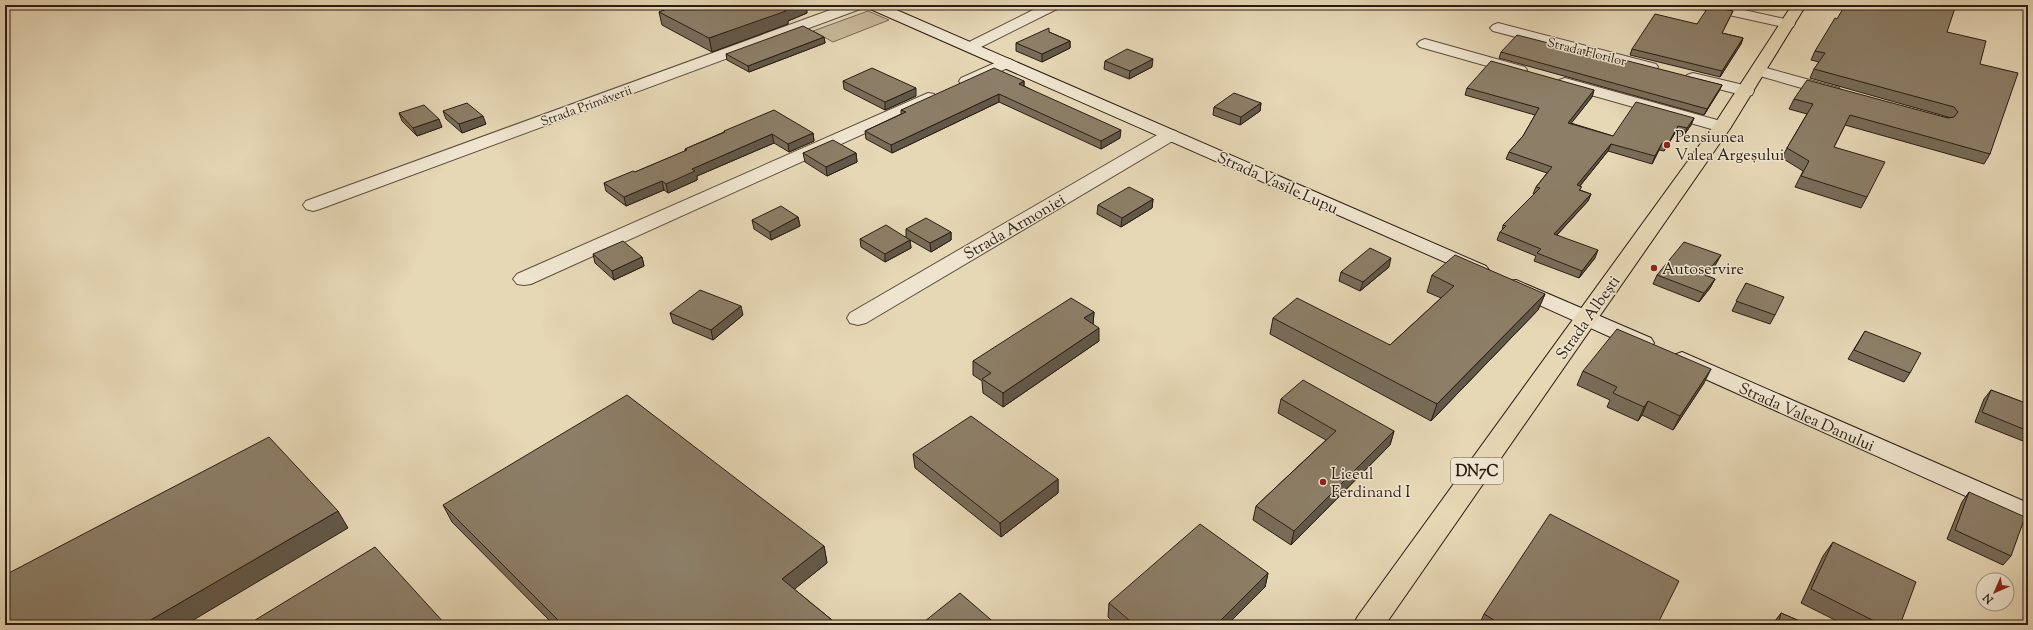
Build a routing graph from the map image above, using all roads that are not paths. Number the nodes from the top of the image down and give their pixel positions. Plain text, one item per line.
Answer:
1 (858, 5) edge
2 (874, 5) edge
3 (1054, 5) edge
4 (1702, 5) edge
5 (1799, 5) edge
6 (1788, 24) junction
7 (1498, 28) dead end
8 (1425, 44) dead end
9 (970, 47) junction
10 (1006, 63) junction
11 (1759, 71) junction
12 (1746, 91) junction
13 (1851, 96) edge
14 (1722, 127) junction
15 (1170, 135) junction
16 (313, 204) dead end
17 (524, 279) dead end
18 (1586, 317) junction
19 (858, 318) dead end
20 (2028, 514) edge
21 (1368, 625) edge

1 - 16 street, Strada Primăverii
2 - 9 street, Strada Vasile Lupu
3 - 9 street
4 - 6 street
5 - 6 main road, Strada Albești / DN7C
6 - 11 main road, Strada Albești / DN7C
7 - 12 street, Strada Florilor
8 - 14 street
9 - 10 street, Strada Vasile Lupu
10 - 15 street, Strada Vasile Lupu
10 - 17 street
11 - 12 main road, Strada Albești / DN7C
11 - 13 street
12 - 14 main road, Strada Albești / DN7C
14 - 18 main road, Strada Albești / DN7C
15 - 18 street, Strada Vasile Lupu
15 - 19 street, Strada Armoniei
18 - 20 street, Strada Valea Danului
18 - 21 main road, Strada Albești / DN7C

